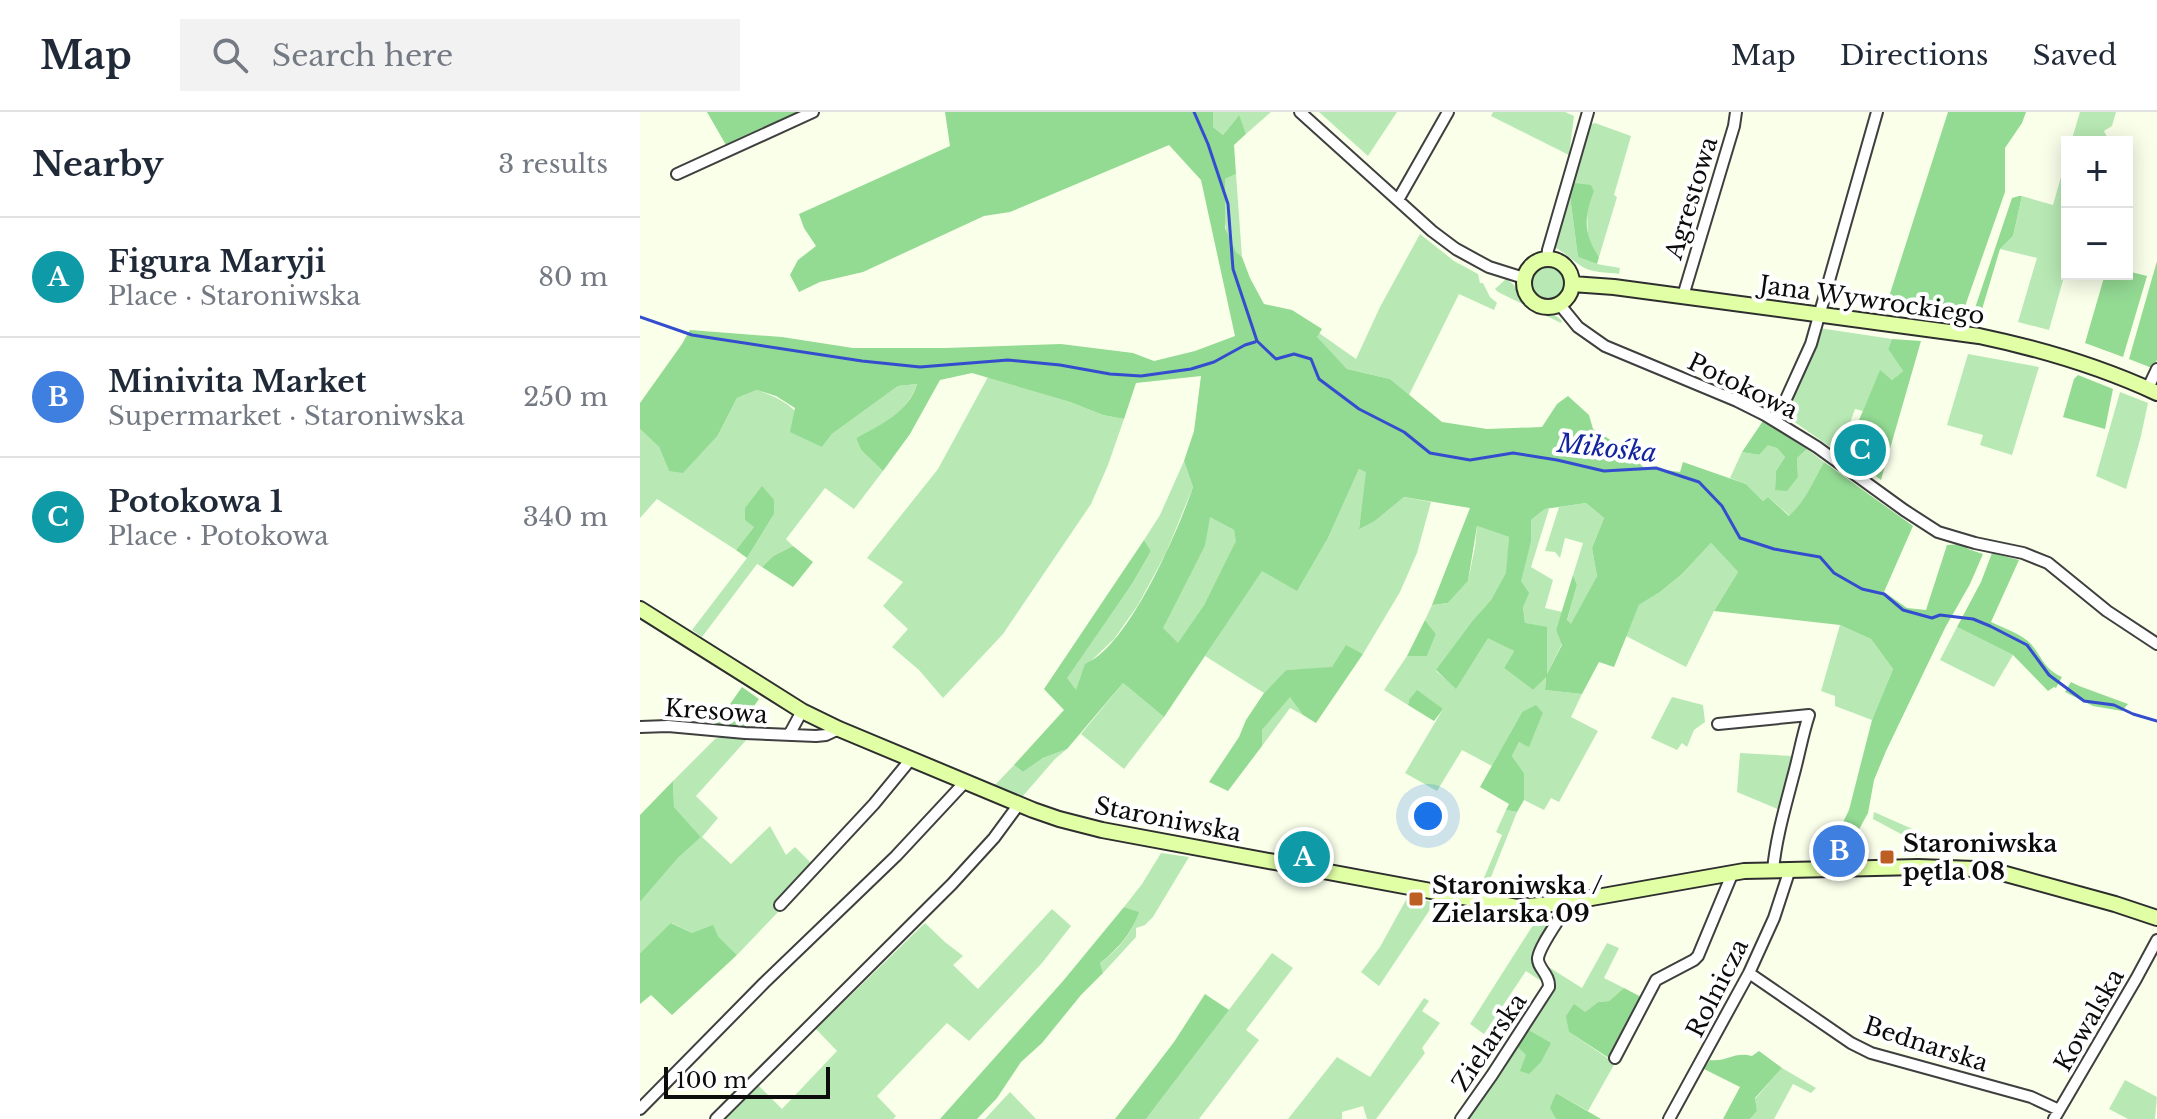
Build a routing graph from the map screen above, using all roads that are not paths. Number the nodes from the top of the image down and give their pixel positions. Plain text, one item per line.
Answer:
1 (813, 112) edge
2 (1300, 112) edge
3 (1448, 112) edge
4 (1588, 112) edge
5 (1736, 112) edge
6 (1877, 112) edge
7 (677, 174) dead end
8 (1398, 200) junction
9 (1547, 259) junction
10 (1524, 278) junction
11 (1572, 284) junction
12 (1683, 296) junction
13 (1560, 305) junction
14 (1819, 314) junction
15 (2157, 369) edge
16 (2152, 390) edge
17 (1776, 421) junction
18 (640, 609) edge
19 (2157, 644) edge
20 (802, 711) junction
21 (1718, 724) dead end
22 (640, 727) edge
23 (839, 729) junction
24 (789, 735) junction
25 (911, 759) junction
26 (965, 782) junction
27 (1019, 804) junction
28 (1790, 869) junction
29 (1773, 870) junction
30 (1733, 872) junction
31 (1569, 902) junction
32 (780, 905) dead end
33 (2157, 918) edge
34 (2157, 940) edge
35 (1749, 973) junction
36 (1615, 1058) dead end
37 (640, 1109) edge
38 (2056, 1115) edge
39 (716, 1119) edge
40 (1461, 1119) edge
41 (1669, 1119) edge

1 - 7 street
2 - 8 street
3 - 8 street
4 - 9 street
5 - 12 street, Agrestowa
6 - 14 street
8 - 10 street
9 - 10 street
9 - 11 street
10 - 13 street
11 - 12 street, Jana Wywrockiego
11 - 13 street
12 - 14 street, Jana Wywrockiego
13 - 17 street, Potokowa
14 - 16 street, Jana Wywrockiego
14 - 17 street
15 - 16 street
17 - 19 street, Potokowa
18 - 20 street, Staroniwska
20 - 23 street, Staroniwska
20 - 24 street, Kresowa
21 - 29 street
22 - 24 street, Kresowa
23 - 24 street, Kresowa
23 - 25 street, Staroniwska
25 - 26 street, Staroniwska
25 - 32 street
26 - 27 street, Staroniwska
26 - 37 street
27 - 31 street, Staroniwska
27 - 39 street
28 - 29 street, Staroniwska
28 - 33 street, Staroniwska
28 - 35 street, Rolnicza
29 - 30 street, Staroniwska
30 - 31 street, Staroniwska
30 - 36 street
31 - 40 street, Zielarska
34 - 38 street, Kowalska
35 - 38 street, Bednarska
35 - 41 street, Rolnicza

